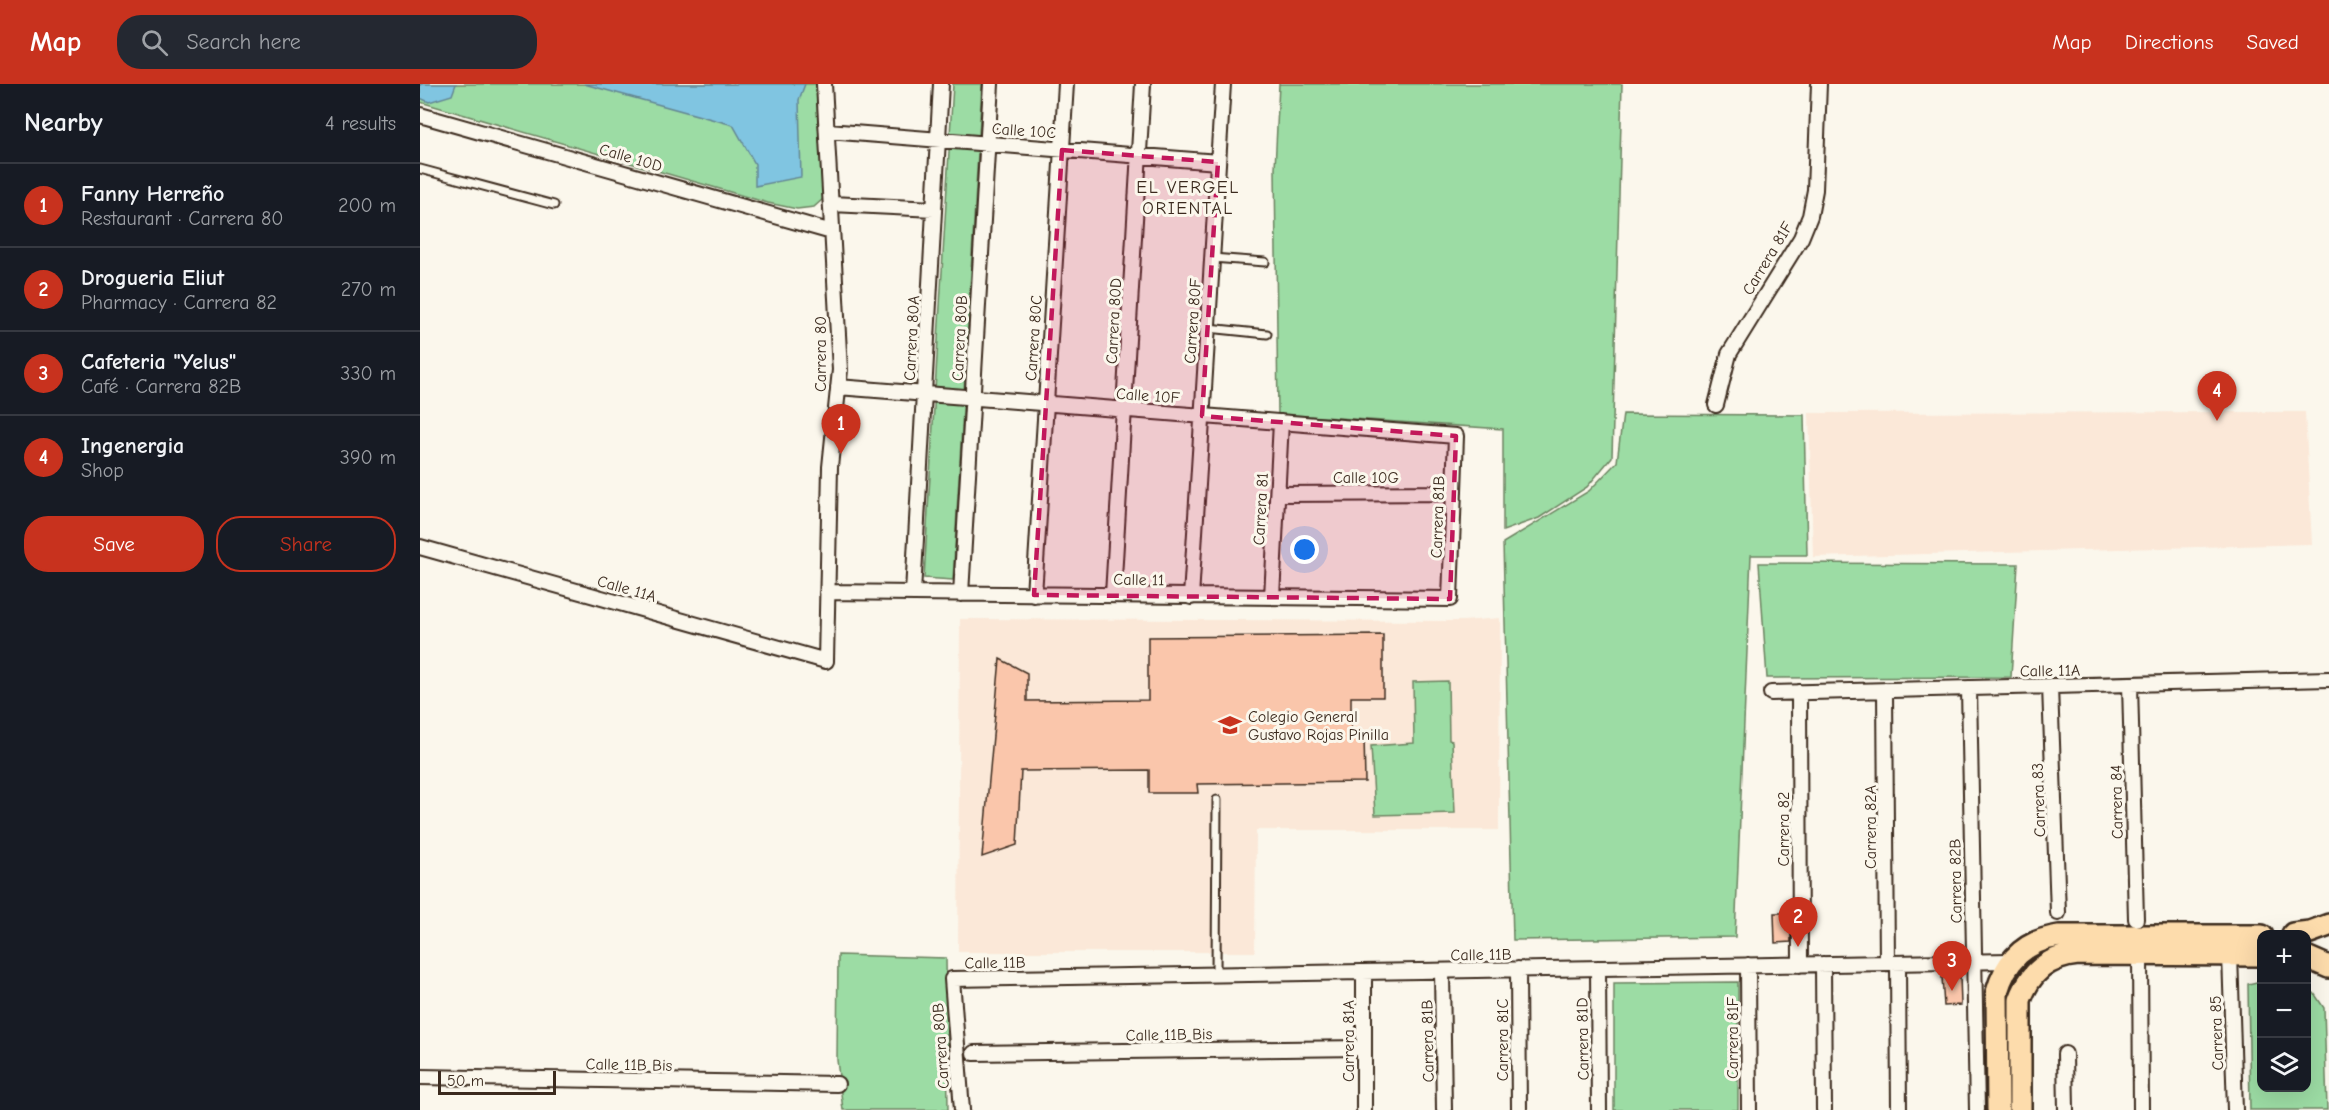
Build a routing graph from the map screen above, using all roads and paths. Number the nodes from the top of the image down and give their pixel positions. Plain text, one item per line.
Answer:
1 (824, 84) edge
2 (941, 84) edge
3 (991, 84) edge
4 (1066, 84) edge
5 (1143, 84) edge
6 (1223, 84) edge
7 (1819, 84) edge
8 (420, 115) edge
9 (828, 131) junction
10 (938, 140) junction
11 (988, 144) junction
12 (1062, 150) junction
13 (1139, 156) junction
14 (1218, 162) junction
15 (420, 169) edge
16 (832, 204) junction
17 (554, 205) dead end
18 (934, 209) junction
19 (832, 232) junction
20 (1212, 258) junction
21 (1265, 262) dead end
22 (1208, 328) junction
23 (1267, 334) dead end
24 (838, 387) junction
25 (924, 394) junction
26 (972, 398) junction
27 (1046, 404) junction
28 (1716, 405) dead end
29 (1124, 410) junction
30 (1202, 416) junction
31 (1281, 422) junction
32 (1456, 436) joint
33 (1454, 493) junction
34 (1278, 494) junction
35 (420, 547) edge
36 (827, 592) junction
37 (913, 593) junction
38 (961, 594) junction
39 (1034, 595) junction
40 (1113, 596) junction
41 (1191, 597) junction
42 (1272, 597) junction
43 (1450, 599) joint
44 (826, 661) joint
45 (2329, 679) edge
46 (2130, 684) junction
47 (2050, 686) junction
48 (1969, 688) junction
49 (1885, 690) junction
50 (1799, 692) junction
51 (1771, 693) dead end
52 (1217, 800) dead end
53 (2058, 913) dead end
54 (2136, 919) dead end
55 (2329, 925) edge
56 (2311, 932) edge
57 (2257, 936) edge
58 (2140, 954) junction
59 (2230, 954) junction
60 (2257, 955) edge
61 (2311, 959) edge
62 (2010, 961) junction
63 (1973, 962) junction
64 (1892, 963) junction
65 (1824, 964) junction
66 (1800, 965) junction
67 (1748, 966) junction
68 (2329, 967) edge
69 (1598, 968) junction
70 (1518, 969) junction
71 (1442, 971) junction
72 (1365, 972) junction
73 (1216, 975) junction
74 (952, 979) joint
75 (1364, 1048) junction
76 (974, 1053) dead end
77 (2065, 1054) dead end
78 (420, 1077) edge
79 (837, 1084) dead end
80 (962, 1110) edge
81 (1364, 1110) edge
82 (1444, 1110) edge
83 (1519, 1110) edge
84 (1599, 1110) edge
85 (1749, 1110) edge
86 (1824, 1110) edge
87 (1899, 1110) edge
88 (1977, 1110) edge
89 (1998, 1110) edge
90 (2020, 1110) edge
91 (2066, 1110) edge
92 (2141, 1110) edge
93 (2235, 1110) edge

1 - 9 street, Carrera 80
2 - 10 street, Carrera 80A
3 - 11 street, Carrera 80B
4 - 12 street, Carrera 80C
5 - 13 street, Carrera 80D
6 - 14 street, Carrera 80F
7 - 28 street, Carrera 81F
8 - 19 street, Calle 10D
9 - 10 street, Calle 10C
9 - 16 street, Carrera 80
10 - 11 street, Calle 10C
10 - 18 street, Carrera 80A
11 - 12 street, Calle 10C
11 - 26 street, Carrera 80B
12 - 13 street, Calle 10C
12 - 27 street, Carrera 80C
13 - 14 street, Calle 10C
13 - 29 street, Carrera 80D
14 - 20 street, Carrera 80F
15 - 17 lane
16 - 18 street
16 - 19 street, Carrera 80
18 - 25 street, Carrera 80A
19 - 24 street, Carrera 80
20 - 21 lane
20 - 22 street, Carrera 80F
22 - 23 lane
22 - 30 street, Carrera 80F
24 - 25 street, Calle 10F
24 - 36 street, Carrera 80
25 - 26 street, Calle 10F
25 - 37 street, Carrera 80A
26 - 27 street, Calle 10F
26 - 38 street, Carrera 80B
27 - 29 street, Calle 10F
27 - 39 street, Carrera 80C
29 - 30 street, Calle 10F
29 - 40 street, Carrera 80D
30 - 31 street, Calle 10F
30 - 41 street, Carrera 80F
31 - 32 street, Calle 10F
31 - 34 street, Carrera 81
32 - 33 street, Carrera 81B
33 - 34 street, Calle 10G
33 - 43 street, Carrera 81B
34 - 42 street, Carrera 81
35 - 44 street, Calle 11A
36 - 37 street, Calle 11
36 - 44 street, Carrera 80
37 - 38 street, Calle 11
38 - 39 street, Calle 11
39 - 40 street, Calle 11
40 - 41 street, Calle 11
41 - 42 street, Calle 11
42 - 43 street, Calle 11
45 - 46 street, Calle 11A
46 - 47 street, Calle 11A
46 - 54 street, Carrera 84
47 - 48 street, Calle 11A
47 - 53 street, Carrera 83
48 - 49 street, Calle 11A
48 - 63 street, Carrera 82B
49 - 50 street, Calle 11A
49 - 64 street, Carrera 82A
50 - 51 street, Calle 11A
50 - 66 street, Carrera 82
52 - 73 lane
55 - 56 main road
57 - 62 main road
58 - 59 main road
58 - 90 main road
58 - 92 street
59 - 60 main road
59 - 93 street, Carrera 85
61 - 68 main road
62 - 63 street, Calle 11B
62 - 89 main road
63 - 64 street, Calle 11B
63 - 88 street, Carrera 82B
64 - 65 street, Calle 11B
64 - 87 street, Carrera 82A
65 - 66 street, Calle 11B
65 - 86 street
66 - 67 street, Calle 11B
67 - 69 street, Calle 11B
67 - 85 street, Carrera 81F
69 - 70 street, Calle 11B
69 - 84 street, Carrera 81D
70 - 71 street, Calle 11B
70 - 83 street, Carrera 81C
71 - 72 street, Calle 11B
71 - 82 street, Carrera 81B
72 - 73 street, Calle 11B
72 - 75 street, Carrera 81A
73 - 74 street, Calle 11B
74 - 80 street, Carrera 80B
75 - 76 street, Calle 11B Bis
75 - 81 street, Carrera 81A
77 - 91 street
78 - 79 street, Calle 11B Bis

